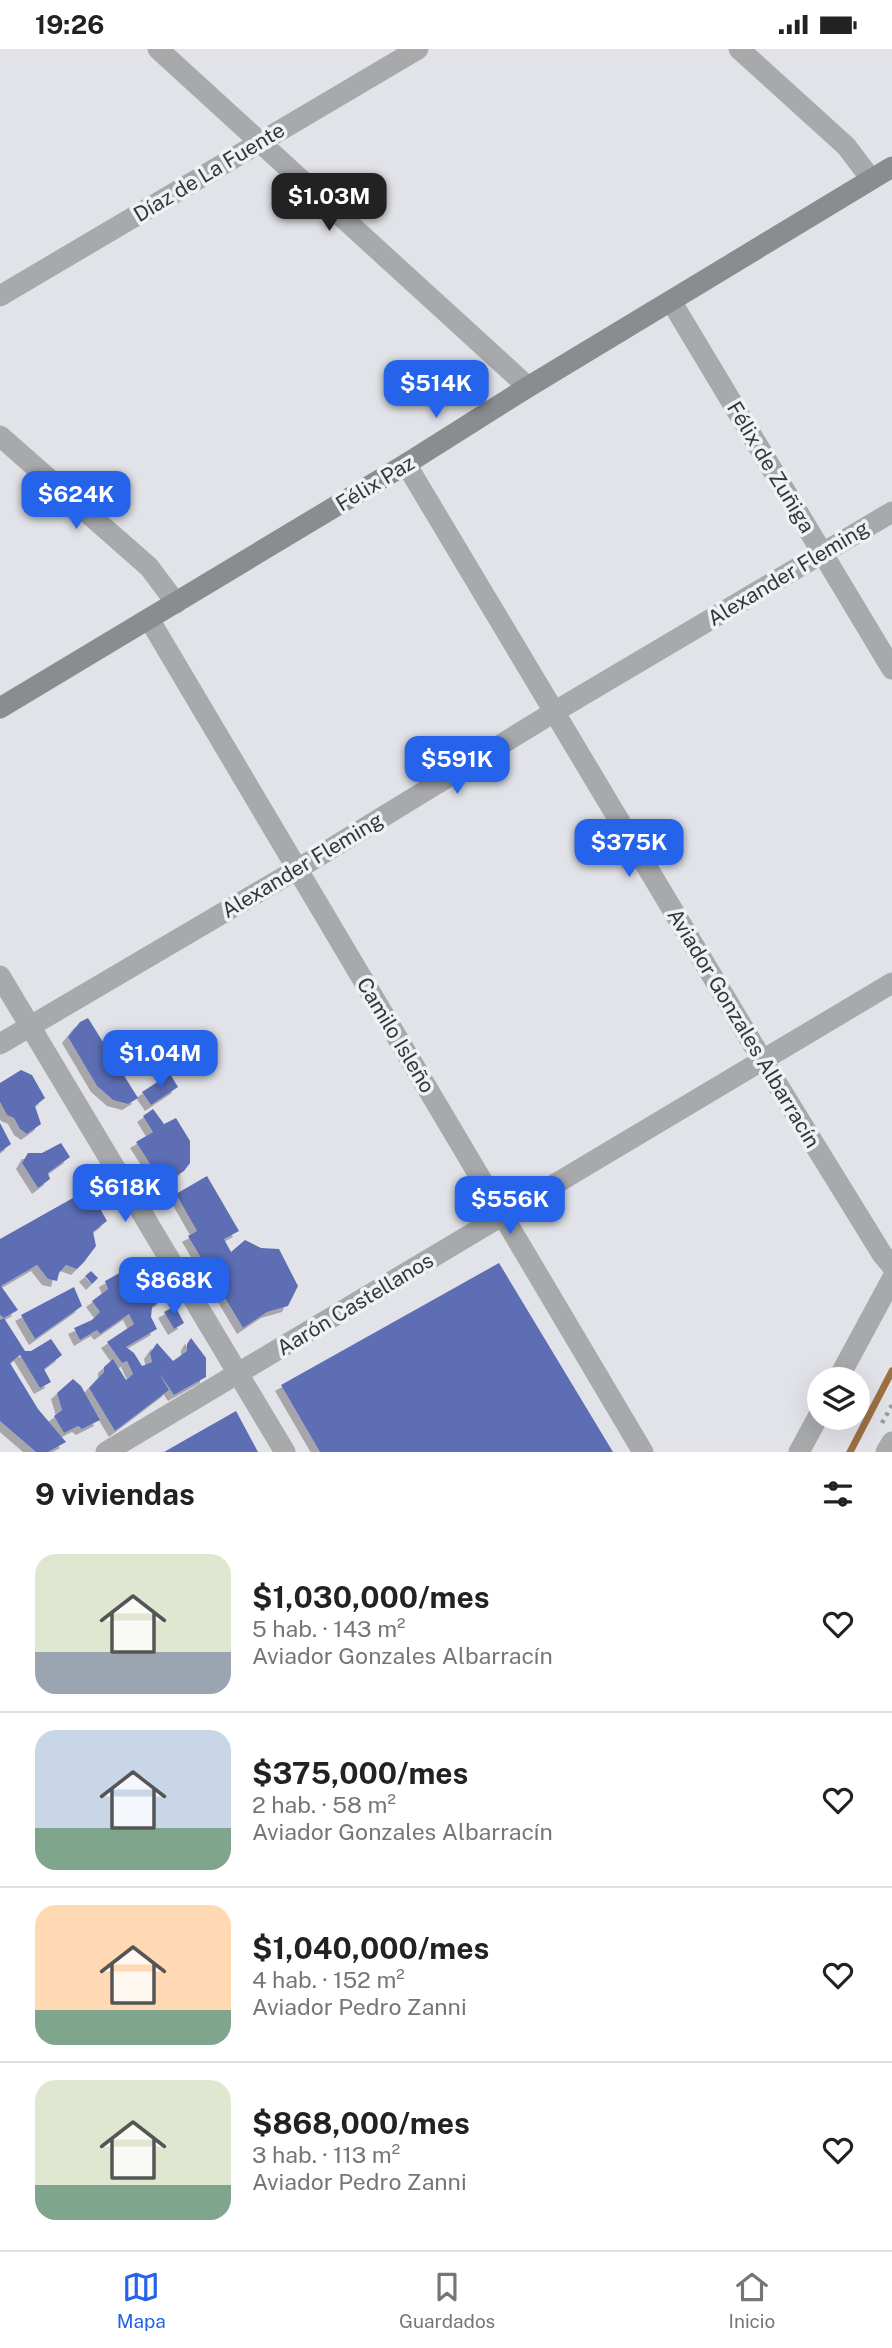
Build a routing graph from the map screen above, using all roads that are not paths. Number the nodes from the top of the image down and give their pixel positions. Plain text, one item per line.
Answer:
1 (158, 49) edge
2 (418, 49) edge
3 (739, 49) edge
4 (260, 142) junction
5 (892, 167) edge
6 (871, 179) junction
7 (0, 296) edge
8 (671, 301) junction
9 (528, 387) junction
10 (0, 436) edge
11 (406, 464) junction
12 (892, 512) edge
13 (823, 552) junction
14 (176, 603) junction
15 (149, 619) junction
16 (892, 669) edge
17 (0, 708) edge
18 (554, 712) junction
19 (296, 870) junction
20 (0, 976) edge
21 (892, 983) edge
22 (30, 1026) junction
23 (0, 1044) edge
24 (763, 1061) junction
25 (505, 1215) junction
26 (892, 1266) edge
27 (892, 1279) edge
28 (844, 1367) edge
29 (239, 1373) junction
30 (811, 1430) edge
31 (892, 1441) edge
32 (106, 1452) edge
33 (285, 1452) edge
34 (643, 1452) edge
35 (799, 1452) edge
36 (887, 1452) edge

1 - 4 street
2 - 4 street, Díaz de La Fuente
3 - 6 street
4 - 7 street, Díaz de La Fuente
4 - 9 street
5 - 6 main road, Félix Paz
6 - 8 main road, Félix Paz
8 - 9 main road, Félix Paz
8 - 13 street, Félix de Zuñiga
9 - 11 main road, Félix Paz
10 - 14 street
11 - 14 main road, Félix Paz
11 - 18 street, Aviador Gonzales Albarracín
12 - 13 street, Alexander Fleming
13 - 16 street, Félix de Zuñiga
13 - 18 street, Alexander Fleming
14 - 15 main road, Félix Paz
15 - 17 main road, Félix Paz
15 - 19 street, Camilo Isleño
18 - 19 street, Alexander Fleming
18 - 24 street, Aviador Gonzales Albarracín
19 - 22 street, Alexander Fleming
19 - 25 street, Camilo Isleño
20 - 22 street
21 - 24 street, Aarón Castellanos
22 - 23 street, Alexander Fleming
22 - 29 street
24 - 25 street, Aarón Castellanos
24 - 26 street, Aviador Gonzales Albarracín
25 - 29 street, Aarón Castellanos
25 - 34 street, Camilo Isleño
27 - 28 street
29 - 32 street, Aarón Castellanos
29 - 33 street
30 - 35 street
31 - 36 street

